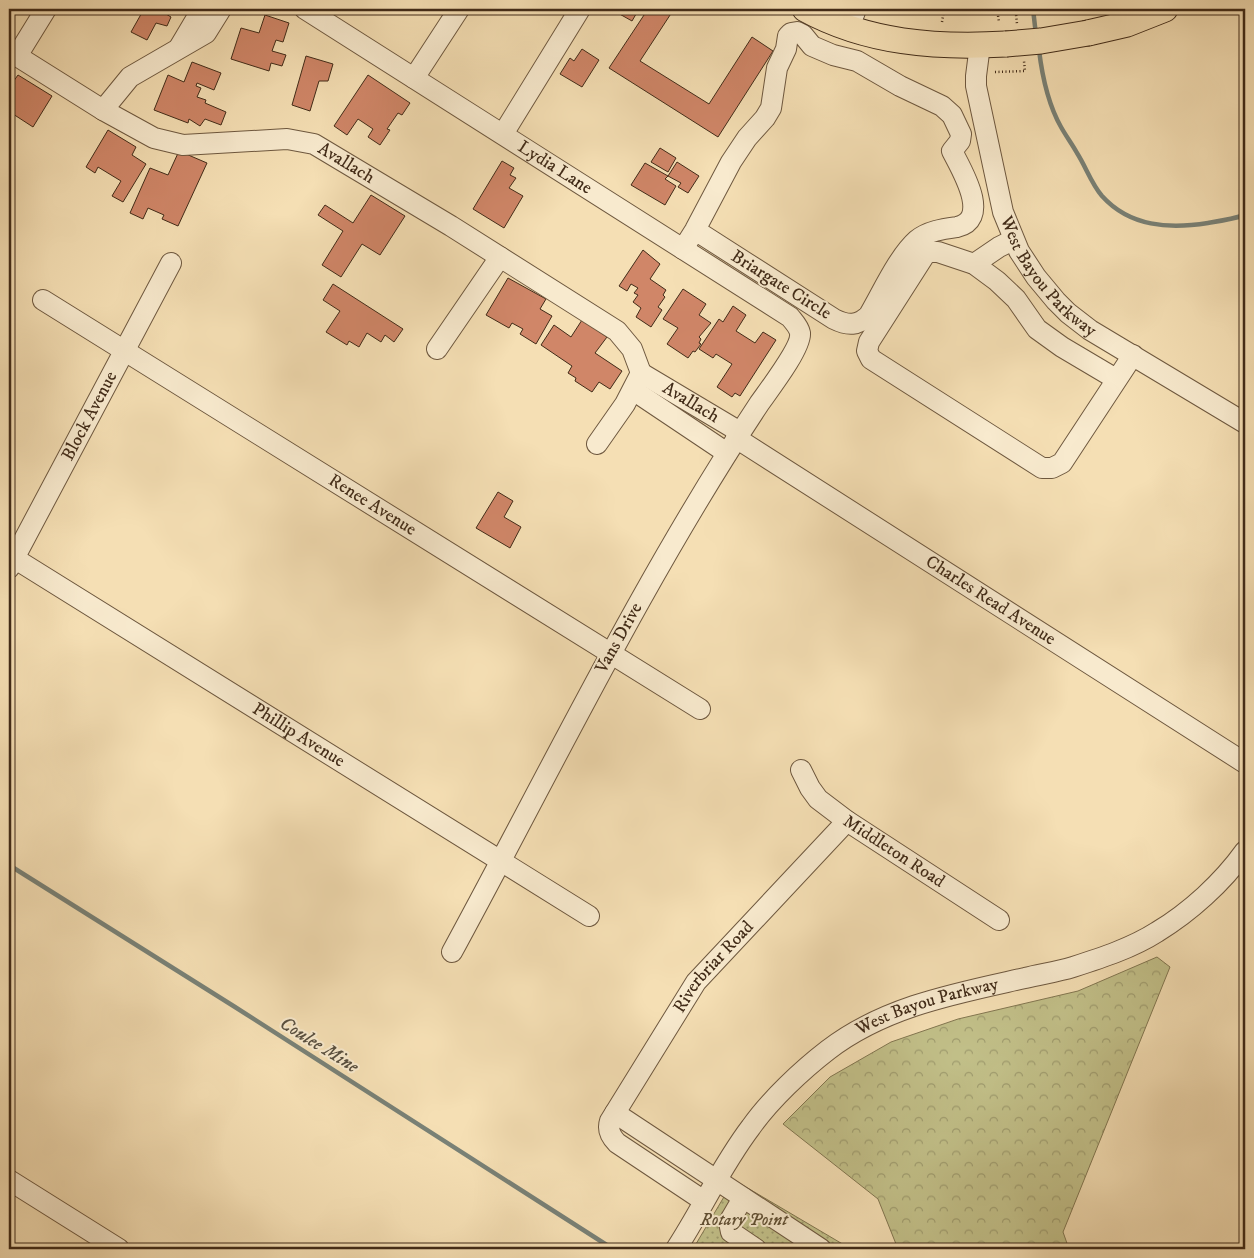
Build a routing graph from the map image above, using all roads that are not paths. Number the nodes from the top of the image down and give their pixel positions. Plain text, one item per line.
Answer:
1 (46, 9) edge
2 (202, 9) edge
3 (221, 9) edge
4 (305, 9) edge
5 (459, 9) edge
6 (580, 9) edge
7 (804, 9) edge
8 (1165, 9) edge
9 (853, 18) edge
10 (980, 45) junction
11 (179, 48) junction
12 (13, 54) edge
13 (414, 78) junction
14 (103, 110) junction
15 (503, 134) junction
16 (998, 186) junction
17 (972, 194) junction
18 (696, 230) junction
19 (1013, 240) junction
20 (683, 249) junction
21 (500, 257) junction
22 (170, 263) dead end
23 (974, 264) junction
24 (43, 300) dead end
25 (800, 333) joint
26 (438, 349) dead end
27 (124, 350) junction
28 (1132, 355) junction
29 (1116, 379) junction
30 (637, 381) junction
31 (1245, 423) edge
32 (734, 441) junction
33 (597, 444) dead end
34 (10, 560) edge
35 (610, 654) junction
36 (700, 709) dead end
37 (1245, 763) edge
38 (801, 770) dead end
39 (847, 821) junction
40 (1245, 851) edge
41 (500, 863) junction
42 (589, 916) dead end
43 (999, 920) dead end
44 (452, 952) dead end
45 (615, 1113) junction
46 (9, 1180) edge
47 (716, 1180) junction
48 (743, 1198) junction
49 (704, 1201) junction
50 (678, 1246) edge
51 (119, 1249) edge
52 (756, 1249) edge
53 (821, 1249) edge

1 - 12 street
2 - 11 street
3 - 11 street
4 - 13 street, Lydia Lane
5 - 13 street
6 - 15 street
7 - 9 main road
8 - 10 main road, bridge
9 - 10 main road
10 - 16 street, West Bayou Parkway
11 - 14 street
12 - 14 street, Avallach
13 - 15 street, Lydia Lane
14 - 21 street, Avallach
15 - 20 street, Lydia Lane
16 - 17 street
16 - 19 street, West Bayou Parkway
17 - 18 street, Briargate Circle
17 - 18 street, Briargate Circle
18 - 20 street, Briargate Circle
19 - 23 street
19 - 28 street, West Bayou Parkway
20 - 25 street, Lydia Lane
21 - 26 street
21 - 30 street, Avallach
22 - 27 street, Block Avenue
23 - 29 street
23 - 29 street
24 - 27 street, Renee Avenue
25 - 32 street, Vans Drive
27 - 34 street, Block Avenue
27 - 35 street, Renee Avenue
28 - 29 street
28 - 31 street, West Bayou Parkway
30 - 32 street, Avallach
30 - 33 street, Avallach
32 - 35 street, Vans Drive
32 - 37 street, Charles Read Avenue
34 - 41 street, Phillip Avenue
35 - 36 street, Renee Avenue
35 - 41 street, Vans Drive
38 - 39 street, Middleton Road
39 - 43 street, Middleton Road
39 - 45 street, Riverbriar Road
40 - 47 street, West Bayou Parkway
41 - 42 street, Phillip Avenue
41 - 44 street, Vans Drive
45 - 47 street
45 - 49 street, Riverbriar Road
46 - 51 street
47 - 48 street
47 - 49 street, West Bayou Parkway
48 - 52 street
48 - 53 street
49 - 50 street, West Bayou Parkway

